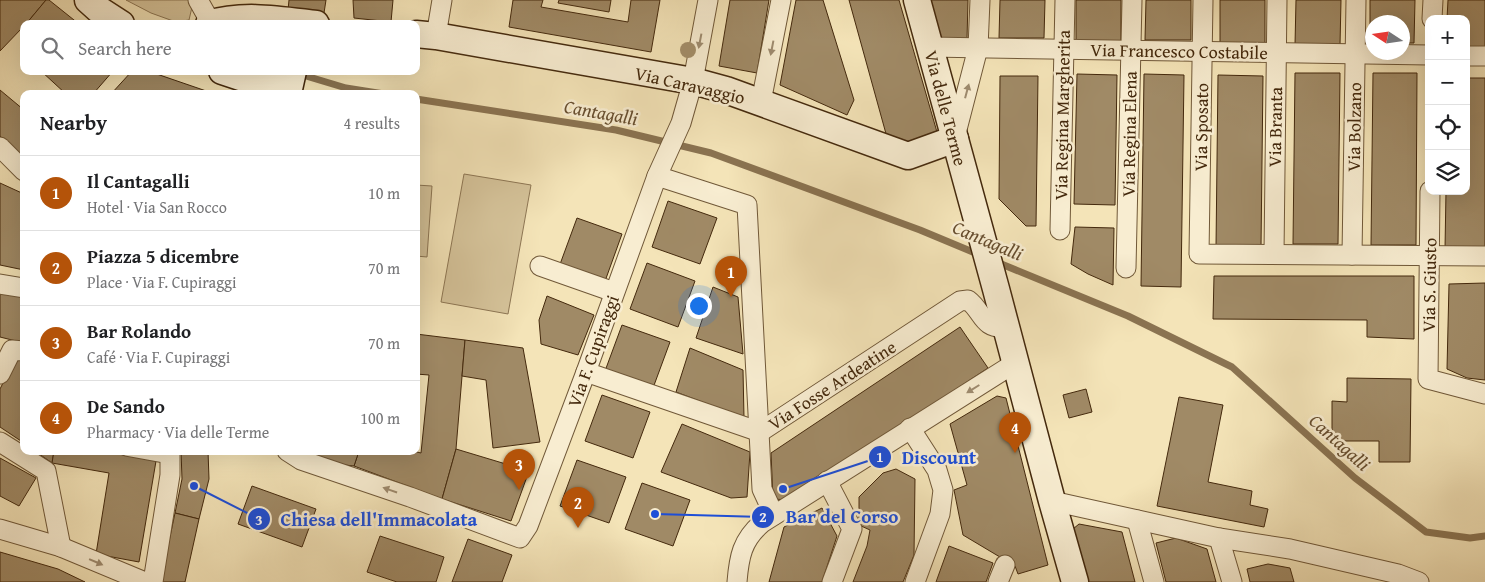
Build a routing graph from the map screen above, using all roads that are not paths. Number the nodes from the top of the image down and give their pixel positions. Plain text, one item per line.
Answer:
1 (88, 0) edge
2 (198, 0) edge
3 (442, 0) edge
4 (708, 0) edge
5 (781, 0) edge
6 (916, 0) edge
7 (980, 0) edge
8 (1065, 0) edge
9 (1132, 0) edge
10 (1203, 0) edge
11 (1277, 0) edge
12 (1356, 0) edge
13 (1433, 0) edge
14 (1432, 15) edge
15 (115, 20) edge
16 (208, 20) edge
17 (233, 20) edge
18 (270, 20) edge
19 (426, 35) edge
20 (929, 47) junction
21 (978, 48) junction
22 (1064, 49) junction
23 (1131, 50) junction
24 (1202, 51) junction
25 (1276, 53) junction
26 (1355, 54) junction
27 (1425, 55) edge
28 (1470, 56) edge
29 (1485, 56) edge
30 (234, 75) edge
31 (693, 81) junction
32 (290, 85) edge
33 (762, 102) junction
34 (955, 139) junction
35 (0, 147) edge
36 (20, 167) edge
37 (657, 176) junction
38 (1430, 195) edge
39 (1060, 230) dead end
40 (1274, 254) junction
41 (1352, 255) junction
42 (1430, 256) junction
43 (1485, 256) edge
44 (540, 266) dead end
45 (1126, 268) dead end
46 (0, 284) edge
47 (20, 287) edge
48 (614, 292) junction
49 (1006, 327) junction
50 (20, 351) edge
51 (1015, 362) junction
52 (586, 372) junction
53 (0, 374) edge
54 (1485, 394) edge
55 (910, 428) junction
56 (760, 432) junction
57 (0, 442) edge
58 (20, 455) edge
59 (21, 455) edge
60 (170, 455) edge
61 (293, 455) edge
62 (827, 481) junction
63 (1052, 501) junction
64 (774, 515) junction
65 (1137, 520) junction
66 (0, 529) edge
67 (1219, 538) junction
68 (61, 547) junction
69 (145, 582) edge
70 (152, 582) edge
71 (737, 582) edge
72 (832, 582) edge
73 (915, 582) edge
74 (1075, 582) edge
75 (1154, 582) edge
76 (1232, 582) edge
77 (1419, 582) edge

1 - 15 main road
2 - 16 street
3 - 19 street
4 -> 31 street, Via F. Cupiraggi
5 -> 33 street
6 - 20 main road, Via delle Terme
7 - 21 street
8 - 22 street, Via Regina Margherita
9 - 23 street, Via Regina Elena
10 - 24 street, Via Sposato
11 - 25 street, Via Branta
12 - 26 street, Via Bolzano
13 - 14 street
17 - 18 main road
19 - 31 main road, Via Caravaggio
20 - 21 street, Via Francesco Costabile
20 - 34 main road, Via delle Terme
21 - 22 street, Via Francesco Costabile
34 -> 21 street
22 - 23 street, Via Francesco Costabile
22 - 39 street, Via Regina Margherita
23 - 24 street, Via Francesco Costabile
23 - 45 street, Via Regina Elena
24 - 25 street, Via Francesco Costabile
24 - 40 street, Via Sposato
25 - 26 street, Via Francesco Costabile
25 - 40 street, Via Branta
26 - 27 street, Via Francesco Costabile
26 - 41 street, Via Bolzano
28 - 29 street
30 - 32 main road
31 - 33 main road, Via Caravaggio
31 - 37 street, Via F. Cupiraggi
33 - 34 main road, Via Caravaggio
34 - 49 main road, Via delle Terme
35 - 36 street
37 - 48 street, Via F. Cupiraggi
37 - 56 street
38 - 42 street, Via S. Giusto
40 - 41 street
41 - 42 street
42 - 43 street
42 - 54 street, Via S. Giusto
44 - 48 street
46 - 47 street
48 - 52 street, Via F. Cupiraggi
49 - 51 main road
49 - 56 street, Via Fosse Ardeatine
50 - 53 street
51 -> 55 street
51 - 63 main road
52 - 56 street, Via Fosse Ardeatine
52 -> 61 street, Via F. Cupiraggi
55 - 62 street
55 - 73 street
56 - 64 street
57 - 58 street
59 - 68 street
60 - 70 street
62 - 64 street
62 - 72 street
63 - 65 street
63 - 74 main road
64 - 71 street
65 - 67 street
65 - 75 street
66 - 68 street
67 - 76 street
67 - 77 street
68 -> 69 street

